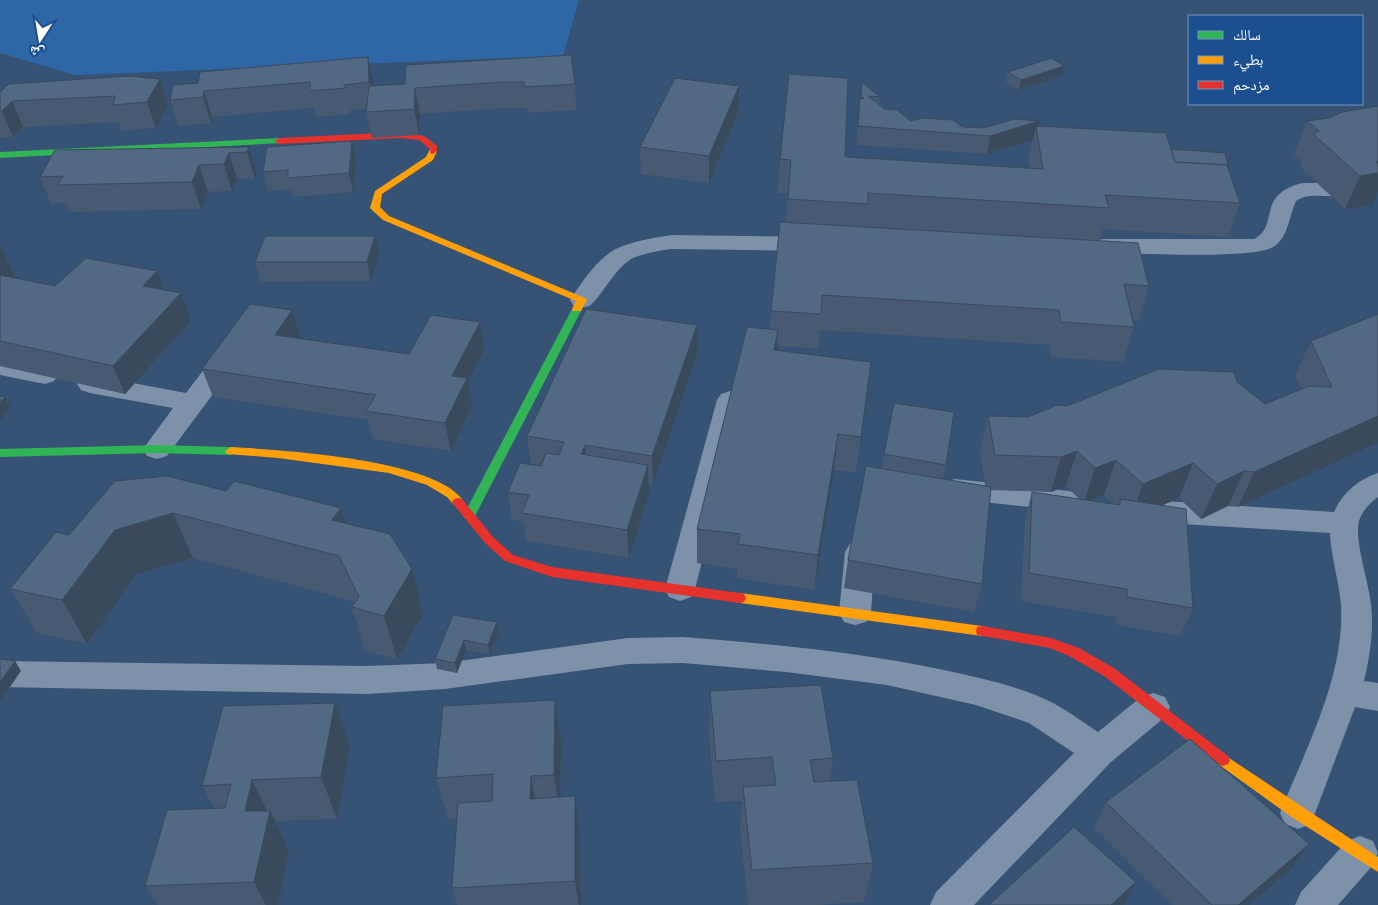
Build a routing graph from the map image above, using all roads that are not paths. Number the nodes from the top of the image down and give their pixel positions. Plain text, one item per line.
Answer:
1 (0, 155) edge
2 (1336, 190) dead end
3 (841, 244) edge
4 (1080, 246) edge
5 (582, 300) junction
6 (244, 335) edge
7 (0, 366) edge
8 (734, 381) edge
9 (192, 403) junction
10 (156, 449) junction
11 (0, 453) edge
12 (1378, 483) edge
13 (932, 487) edge
14 (1091, 503) edge
15 (1128, 508) edge
16 (469, 516) junction
17 (1344, 523) junction
18 (863, 529) edge
19 (680, 589) junction
20 (854, 613) junction
21 (0, 674) edge
22 (1345, 690) junction
23 (1378, 697) edge
24 (1153, 707) junction
25 (1099, 751) junction
26 (1298, 813) junction
27 (1369, 859) edge
28 (949, 905) edge
29 (1314, 905) edge

1 - 5 street
2 - 4 street
3 - 5 street
5 - 16 street
6 - 9 street
7 - 9 street
8 - 19 street
9 - 10 street
10 - 11 street
10 - 16 street
12 - 17 street
13 - 14 street
15 - 17 street
16 - 19 street
17 - 22 street
18 - 20 street
19 - 20 street
20 - 24 street
21 - 25 street
22 - 23 street
22 - 26 street
24 - 25 street
24 - 26 street
25 - 28 street
26 - 27 street
27 - 29 street

